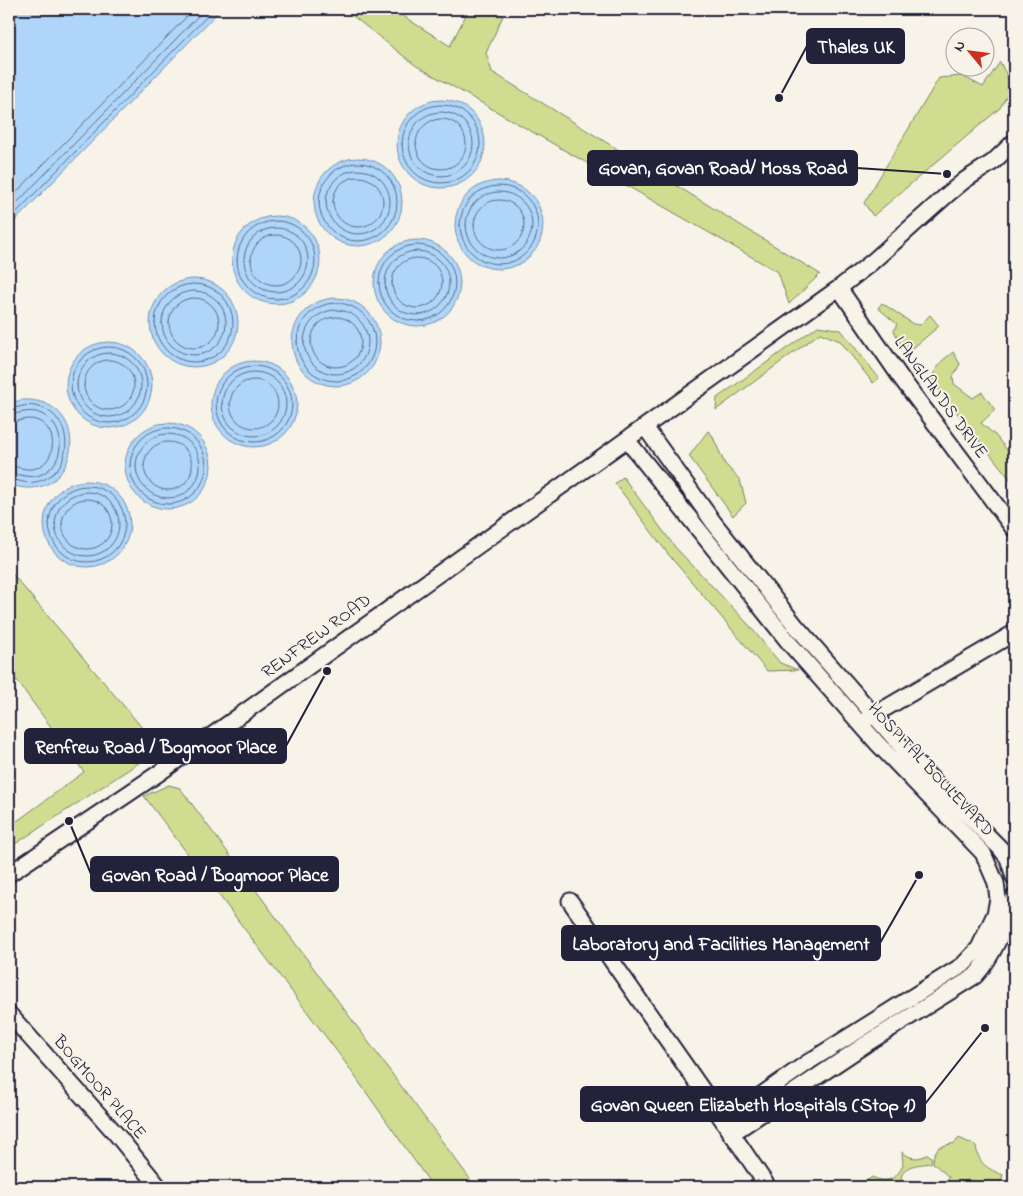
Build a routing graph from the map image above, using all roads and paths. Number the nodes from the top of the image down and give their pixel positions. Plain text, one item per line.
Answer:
1 (1014, 142) edge
2 (839, 288) junction
3 (645, 427) junction
4 (627, 440) junction
5 (1014, 528) edge
6 (1014, 633) edge
7 (874, 714) junction
8 (861, 724) junction
9 (9, 874) edge
10 (1014, 877) edge
11 (1014, 897) edge
12 (570, 901) dead end
13 (9, 1014) edge
14 (728, 1127) junction
15 (159, 1187) edge
16 (768, 1187) edge

1 - 2 street, RENFREW ROAD
2 - 3 street, RENFREW ROAD
2 - 5 street, LANGLANDS DRIVE
3 - 4 street, RENFREW ROAD
3 - 7 street, HOSPITAL BOULEVARD
4 - 8 street, HOSPITAL BOULEVARD
4 - 9 street, RENFREW ROAD
6 - 7 street
7 - 8 street
7 - 10 street, HOSPITAL BOULEVARD
8 - 14 street, HOSPITAL BOULEVARD
11 - 14 street
12 - 14 street
13 - 15 street, BOGMOOR PLACE
14 - 16 street

